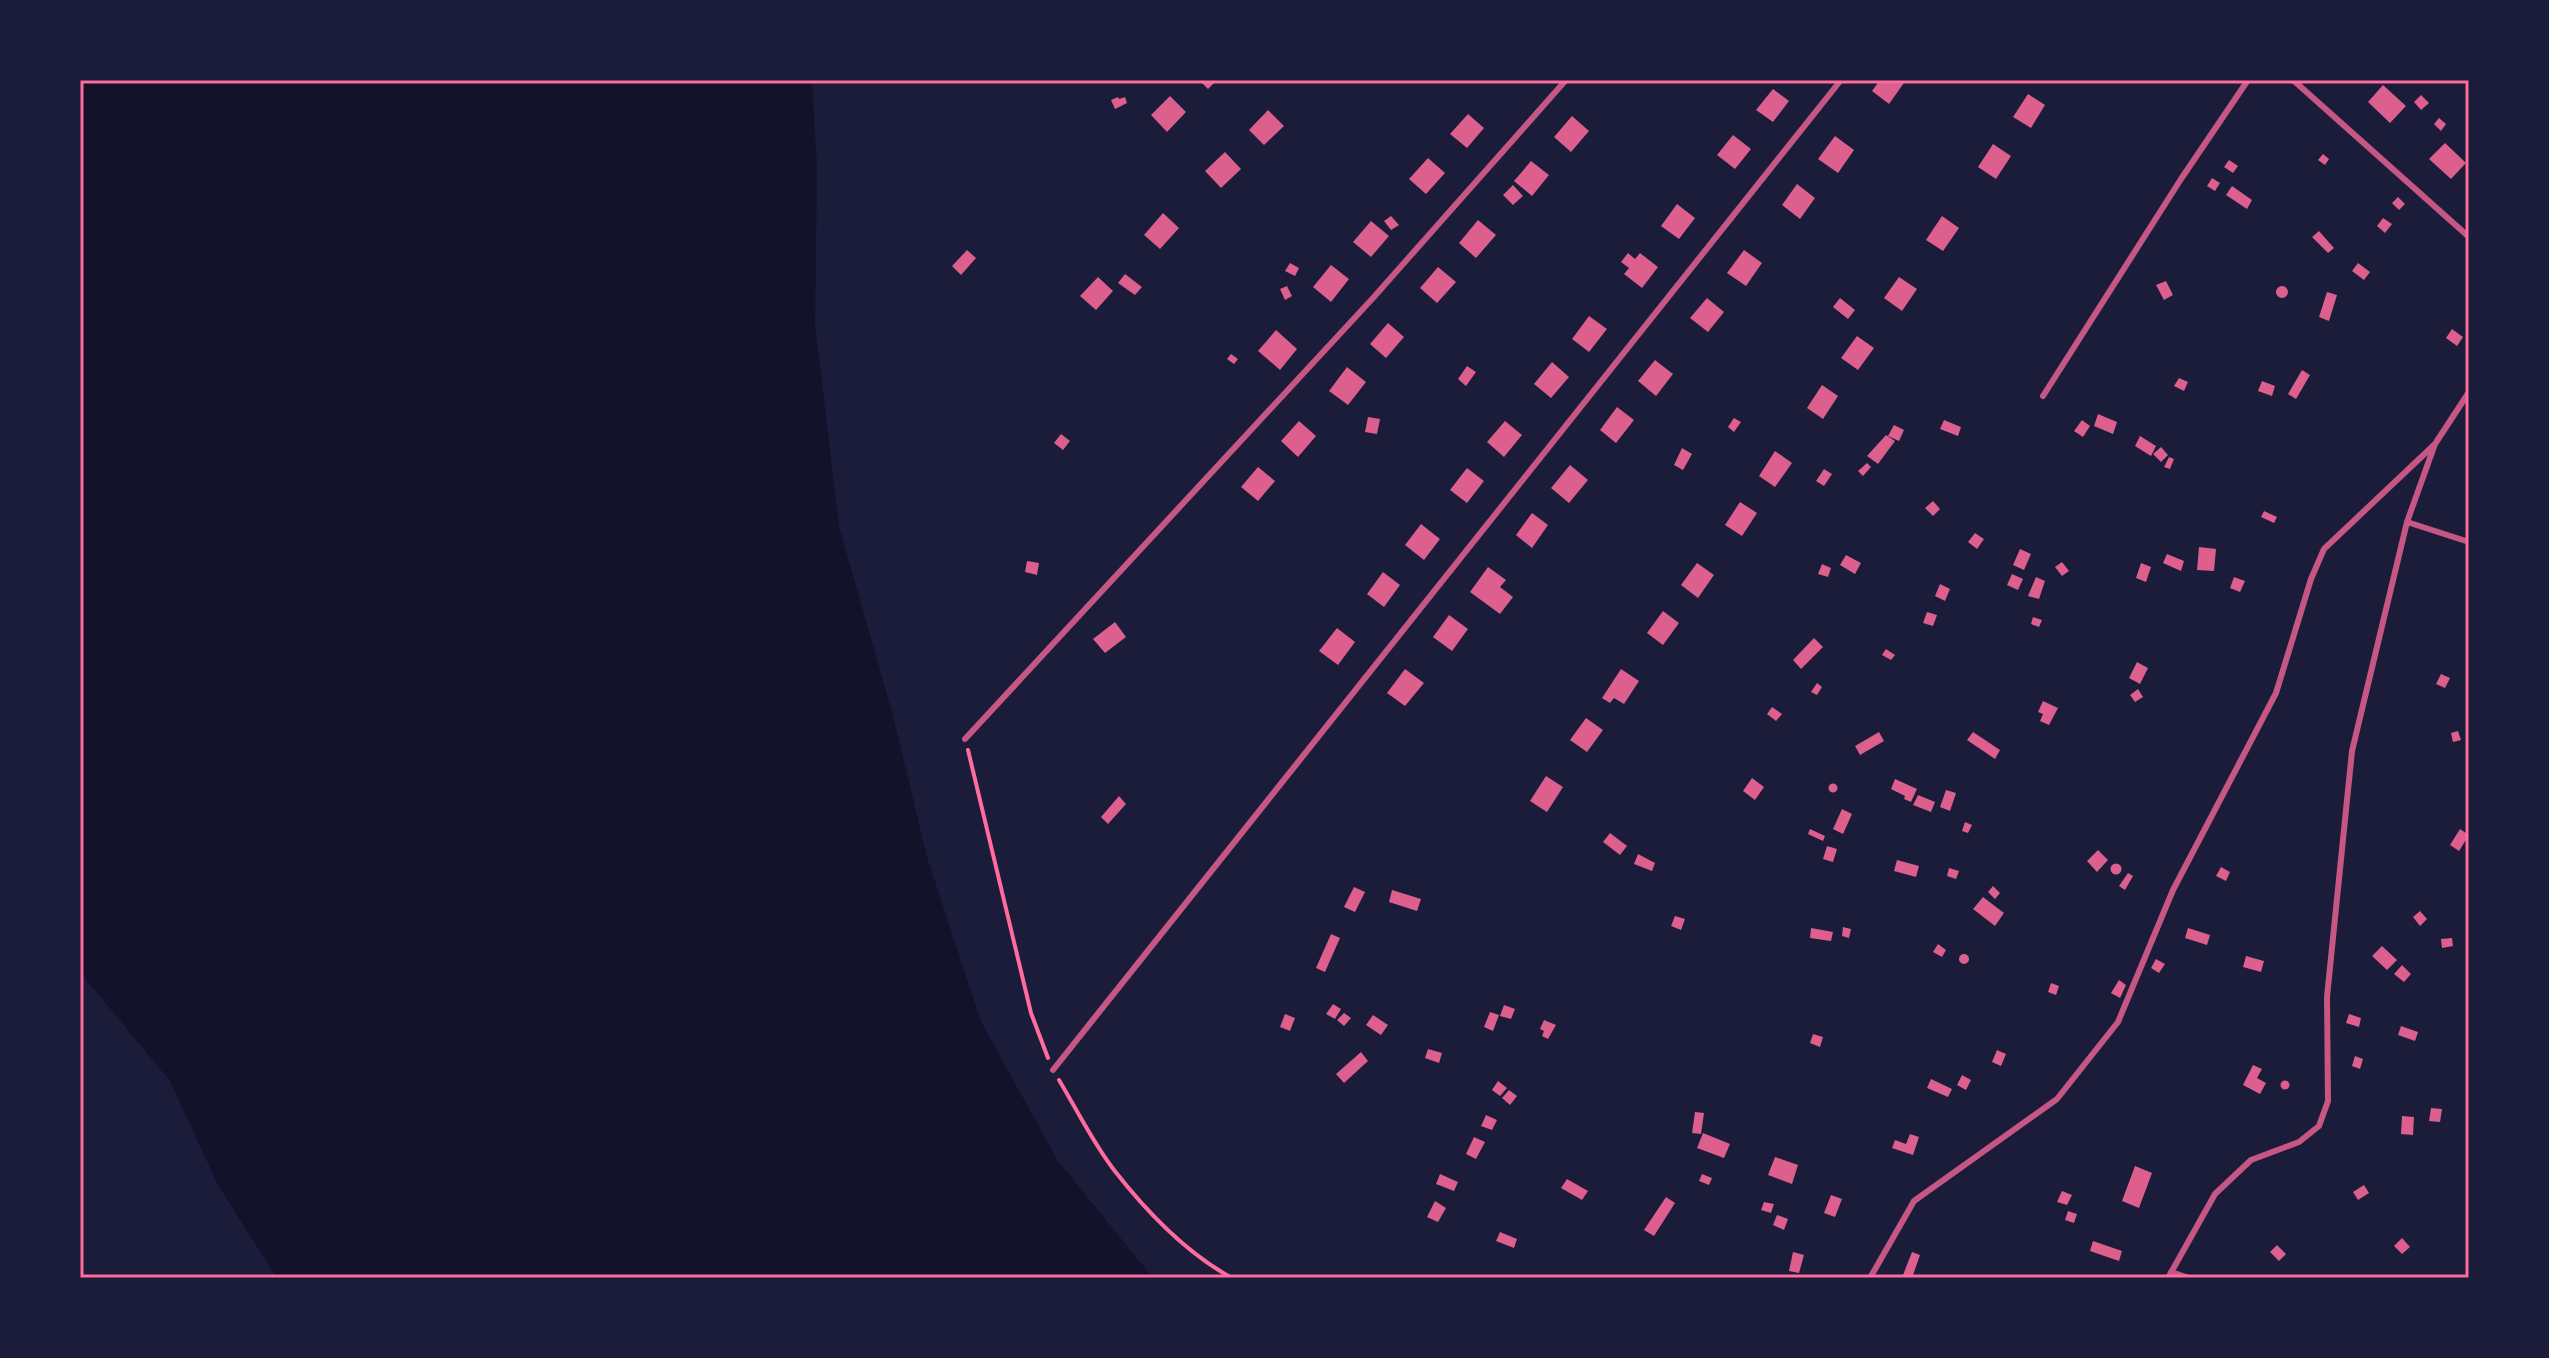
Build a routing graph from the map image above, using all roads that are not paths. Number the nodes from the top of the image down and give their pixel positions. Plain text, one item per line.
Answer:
1 (1566, 80) edge
2 (1841, 80) edge
3 (2248, 80) edge
4 (2293, 80) edge
5 (2469, 237) edge
6 (2469, 392) edge
7 (2043, 396) dead end
8 (2435, 444) junction
9 (2407, 522) junction
10 (2469, 542) edge
11 (965, 739) road end
12 (1053, 1070) road end
13 (2169, 1275) edge
14 (1870, 1278) edge
15 (2189, 1278) edge

1 - 11 lane
2 - 12 lane
3 - 7 lane
4 - 5 lane
6 - 8 lane
8 - 9 lane
8 - 14 lane
9 - 10 lane
9 - 13 lane
13 - 15 lane

